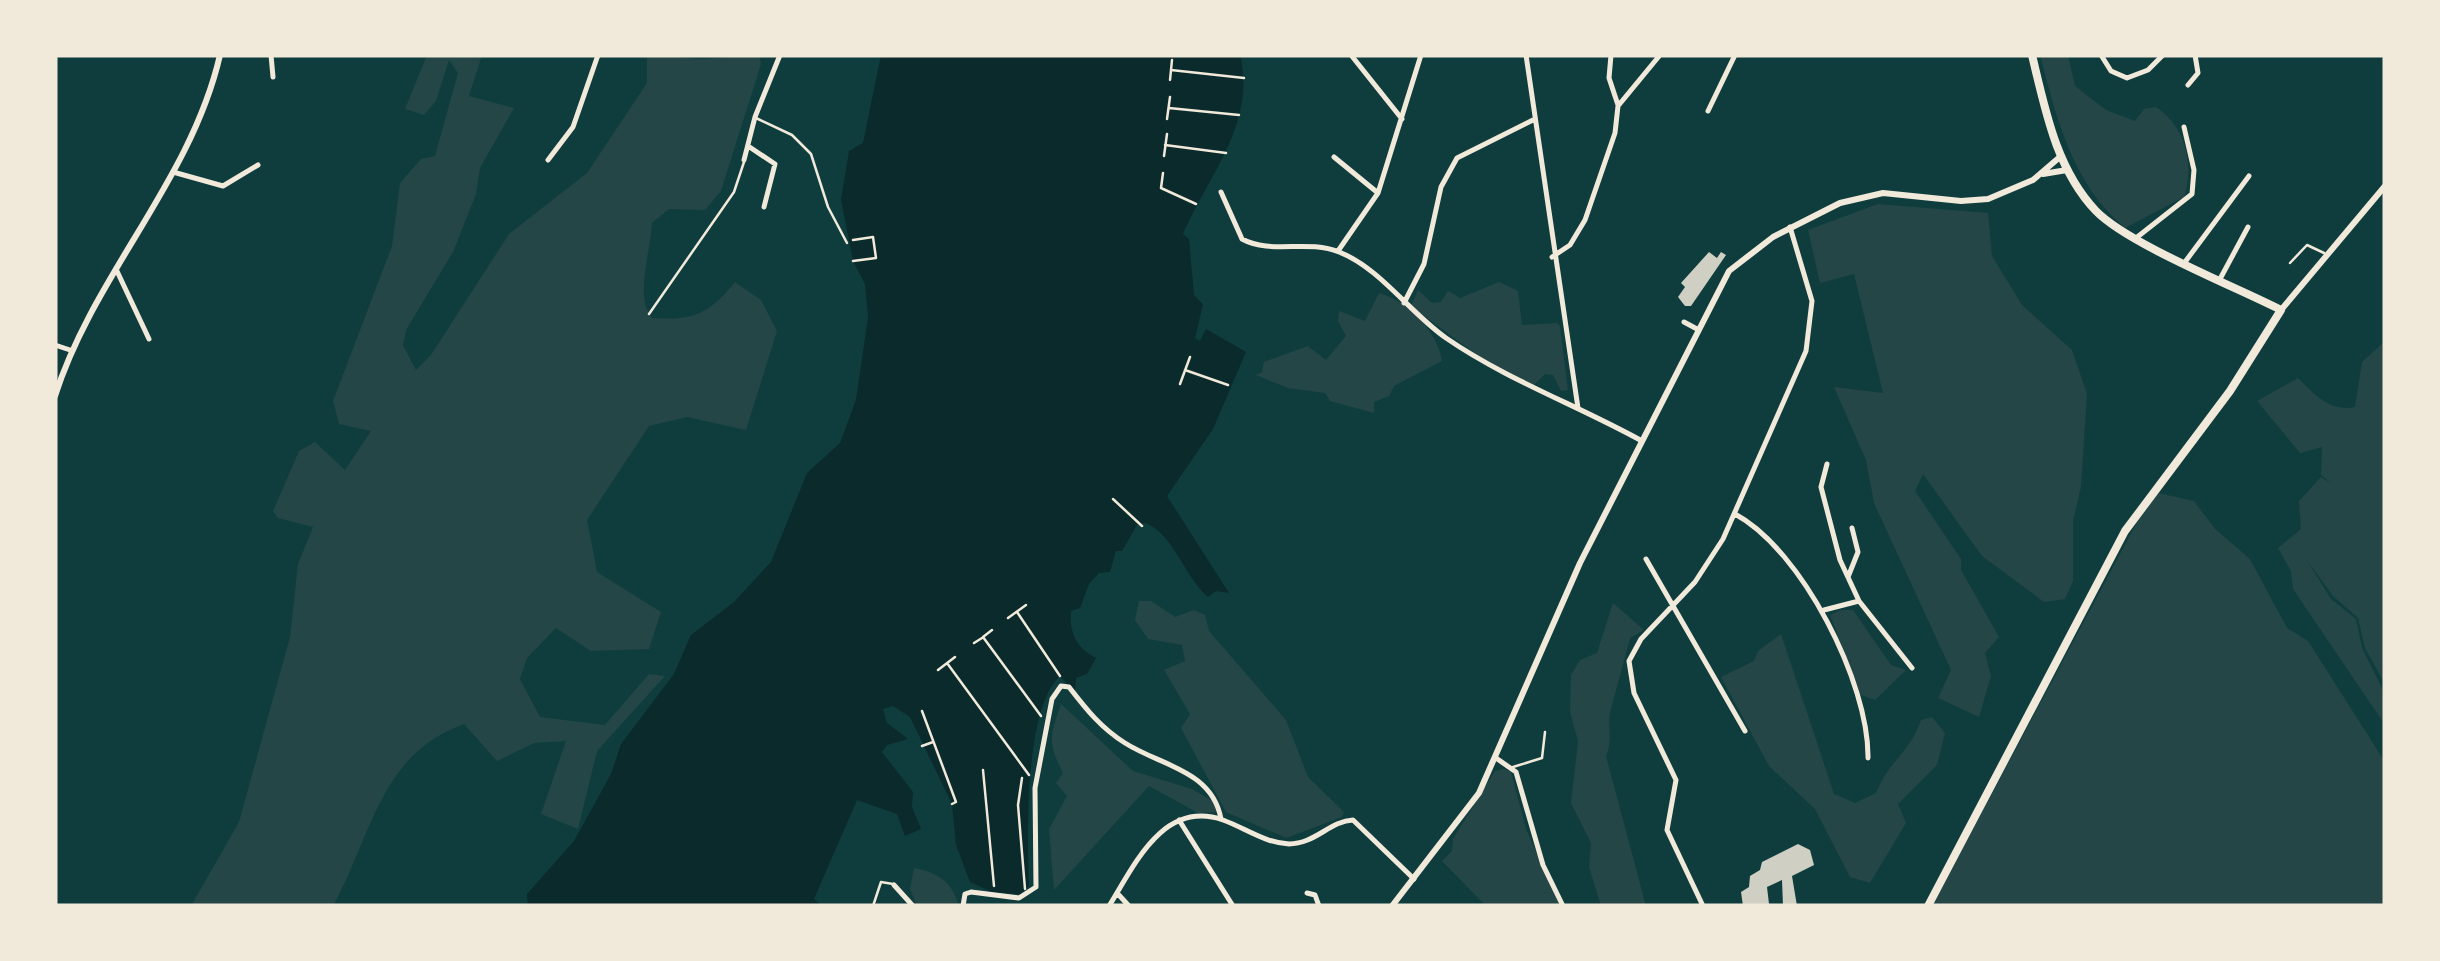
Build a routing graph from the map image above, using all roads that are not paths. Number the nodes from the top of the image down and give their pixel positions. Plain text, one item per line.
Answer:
1 (220, 55) edge
2 (272, 55) edge
3 (598, 55) edge
4 (780, 55) edge
5 (1350, 55) edge
6 (1421, 55) edge
7 (1526, 55) edge
8 (1611, 55) edge
9 (1660, 55) edge
10 (1735, 55) edge
11 (2032, 55) edge
12 (2102, 55) edge
13 (2163, 55) edge
14 (2194, 55) edge
15 (274, 77) dead end
16 (2188, 85) dead end
17 (1618, 106) junction
18 (1708, 111) dead end
19 (755, 117) junction
20 (1402, 119) junction
21 (1534, 120) junction
22 (2184, 127) dead end
23 (748, 146) junction
24 (2060, 156) junction
25 (1334, 157) dead end
26 (548, 160) dead end
27 (744, 160) joint
28 (258, 165) dead end
29 (2068, 170) junction
30 (172, 172) junction
31 (2042, 174) junction
32 (2248, 176) dead end
33 (2385, 186) edge
34 (1221, 192) dead end
35 (1378, 193) junction
36 (764, 207) dead end
37 (1790, 227) junction
38 (2248, 228) dead end
39 (2136, 238) junction
40 (848, 242) road end
41 (1338, 251) junction
42 (2325, 254) junction
43 (1552, 257) junction
44 (2185, 262) junction
45 (2290, 263) dead end
46 (115, 266) junction
47 (2220, 279) junction
48 (1404, 303) junction
49 (2281, 310) junction
50 (649, 314) dead end
51 (1684, 322) dead end
52 (1697, 329) junction
53 (149, 338) dead end
54 (55, 345) edge
55 (70, 350) junction
56 (55, 396) edge
57 (1578, 409) junction
58 (1642, 441) junction
59 (1827, 464) dead end
60 (1736, 514) junction
61 (1852, 528) dead end
62 (1646, 559) dead end
63 (1848, 577) junction
64 (1859, 600) junction
65 (1675, 607) junction
66 (1824, 610) junction
67 (1912, 668) dead end
68 (1545, 732) dead end
69 (1745, 732) dead end
70 (1496, 758) junction
71 (1868, 758) dead end
72 (1513, 766) junction
73 (1221, 819) junction
74 (1179, 820) junction
75 (1414, 879) junction
76 (894, 885) joint
77 (1117, 893) junction
78 (1307, 893) dead end
79 (872, 906) edge
80 (913, 906) edge
81 (963, 906) edge
82 (1109, 906) edge
83 (1129, 906) edge
84 (1233, 906) edge
85 (1319, 906) edge
86 (1392, 906) edge
87 (1564, 906) edge
88 (1703, 906) edge
89 (1928, 906) edge

1 - 30 main road
2 - 15 street
3 - 26 street
4 - 19 street
5 - 20 street
6 - 20 street
7 - 21 street
8 - 17 street
9 - 17 street
10 - 18 street
11 - 24 main road
12 - 13 street
14 - 16 street
17 - 43 street
19 - 23 street
19 - 40 lane
20 - 35 street
21 - 43 street
21 - 48 street
22 - 39 street
23 - 27 street
23 - 36 street
24 - 29 main road
24 - 31 main road
25 - 35 street
27 - 50 lane
28 - 30 street
29 - 31 main road
29 - 39 main road
30 - 46 main road
31 - 37 main road
32 - 44 street
33 - 42 main road
34 - 41 street
35 - 41 street
37 - 52 main road
37 - 60 street
38 - 47 street
39 - 44 main road
41 - 48 street
42 - 45 lane
42 - 49 main road
43 - 57 street
44 - 47 main road
46 - 53 street
46 - 55 main road
47 - 49 main road
48 - 57 street
49 - 89 main road
51 - 52 street
52 - 58 main road
54 - 55 street
55 - 56 main road
57 - 58 street
58 - 70 main road
59 - 63 street
60 - 65 street
60 - 66 street
61 - 63 street
62 - 65 street
63 - 64 street
64 - 66 street
64 - 67 street
65 - 69 street
65 - 88 street
66 - 71 street
68 - 72 lane
70 - 72 street
70 - 75 main road
72 - 87 street
73 - 74 street
73 - 75 street
73 - 81 street
74 - 77 street
74 - 84 street
75 - 86 main road
76 - 79 lane
76 - 80 street
77 - 82 street
77 - 83 street
78 - 85 street

